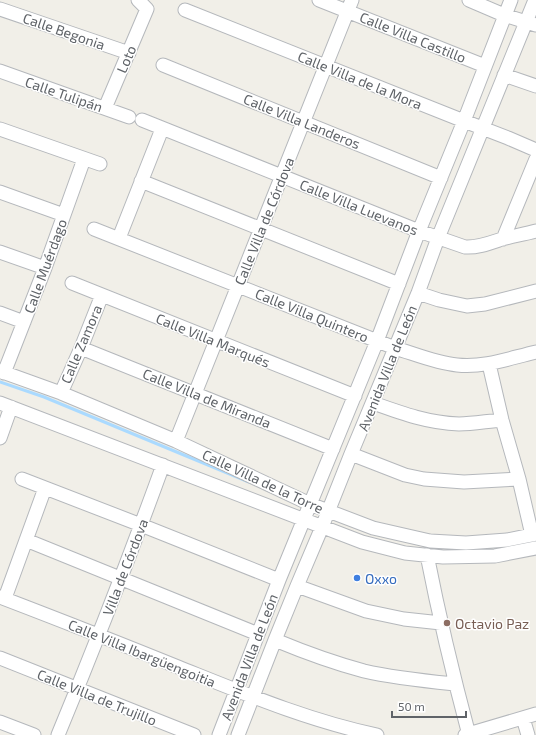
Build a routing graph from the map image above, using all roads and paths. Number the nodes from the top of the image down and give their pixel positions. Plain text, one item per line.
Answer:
1 (319, 0) edge
2 (469, 0) edge
3 (511, 0) edge
4 (535, 0) edge
5 (143, 4) edge
6 (350, 6) edge
7 (0, 9) edge
8 (185, 10) dead end
9 (504, 15) junction
10 (531, 23) edge
11 (129, 53) junction
12 (163, 65) dead end
13 (326, 66) junction
14 (485, 66) junction
15 (0, 71) edge
16 (504, 76) junction
17 (536, 86) edge
18 (105, 108) junction
19 (129, 116) dead end
20 (142, 120) dead end
21 (464, 121) junction
22 (304, 122) junction
23 (162, 128) junction
24 (482, 128) junction
25 (0, 129) edge
26 (536, 150) edge
27 (84, 159) junction
28 (536, 159) edge
29 (100, 164) dead end
30 (282, 176) junction
31 (441, 178) junction
32 (141, 181) junction
33 (0, 192) edge
34 (64, 215) junction
35 (94, 228) dead end
36 (261, 229) junction
37 (419, 231) junction
38 (536, 231) edge
39 (119, 238) junction
40 (438, 238) junction
41 (503, 239) junction
42 (0, 252) edge
43 (45, 268) junction
44 (72, 283) dead end
45 (399, 284) junction
46 (238, 286) junction
47 (536, 291) edge
48 (418, 292) junction
49 (102, 295) junction
50 (0, 314) edge
51 (24, 322) junction
52 (216, 341) junction
53 (377, 341) junction
54 (81, 348) junction
55 (395, 348) junction
56 (536, 352) edge
57 (489, 364) junction
58 (2, 372) edge
59 (61, 393) junction
60 (196, 394) junction
61 (354, 396) junction
62 (373, 403) junction
63 (6, 405) edge
64 (502, 420) junction
65 (0, 438) edge
66 (176, 441) junction
67 (333, 449) junction
68 (351, 454) junction
69 (163, 465) junction
70 (22, 479) dead end
71 (519, 479) junction
72 (45, 488) junction
73 (310, 504) junction
74 (328, 511) junction
75 (304, 520) junction
76 (141, 525) junction
77 (322, 527) junction
78 (535, 539) edge
79 (26, 540) junction
80 (427, 555) junction
81 (121, 578) junction
82 (279, 580) junction
83 (297, 586) junction
84 (2, 598) edge
85 (441, 623) junction
86 (258, 634) junction
87 (98, 635) junction
88 (275, 640) junction
89 (0, 658) edge
90 (455, 684) junction
91 (77, 688) junction
92 (237, 691) junction
93 (253, 696) junction
94 (536, 714) edge
95 (523, 718) junction
96 (0, 722) edge
97 (348, 731) edge
98 (34, 735) edge
99 (58, 735) edge
100 (194, 735) edge
101 (219, 735) edge
102 (238, 735) edge
103 (377, 735) edge
104 (467, 735) edge
105 (528, 735) edge

1 - 6 street, Calle Villa Castillo
2 - 9 street
3 - 9 street, Avenida Villa de León
4 - 10 street, Avenida Villa de León
5 - 11 street, Loto
6 - 13 street, Calle Villa de Córdova
6 - 14 street, Calle Villa Castillo
7 - 11 street, Calle Begonia
8 - 13 street, Calle Villa de la Mora
9 - 10 street
9 - 14 street, Avenida Villa de León
10 - 16 street, Avenida Villa de León
11 - 18 street, Loto
12 - 22 street, Calle Villa Landeros
13 - 21 street, Calle Villa de la Mora
13 - 22 street, Calle Villa de Córdova
14 - 21 street, Avenida Villa de León
15 - 18 street, Calle Tulipán
16 - 17 street
16 - 24 street, Avenida Villa de León
18 - 19 street, Calle Tulipán
20 - 23 street, Calle Villa Luevanos
21 - 24 street, Calle Villa de la Mora
21 - 31 street, Avenida Villa de León
22 - 30 street, Calle Villa de Córdova
22 - 31 street, Calle Villa Landeros
23 - 30 street, Calle Villa Luevanos
23 - 32 street
24 - 26 street, Calle Villa de la Mora
24 - 40 street, Avenida Villa de León
25 - 27 street
27 - 29 street
27 - 34 street, Calle Muérdago
28 - 41 street
30 - 36 street, Calle Villa de Córdova
30 - 37 street, Calle Villa Luevanos
31 - 37 street, Avenida Villa de León
32 - 36 street
32 - 39 street
33 - 34 street
34 - 43 street, Calle Muérdago
35 - 39 street, Calle Villa Quintero
36 - 45 street
36 - 46 street, Calle Villa de Córdova
37 - 40 street, Calle Villa Luevanos
37 - 45 street, Avenida Villa de León
38 - 41 street, Calle Villa Luevanos
39 - 46 street, Calle Villa Quintero
40 - 41 street, Calle Villa Luevanos
40 - 48 street, Avenida Villa de León
42 - 43 street
43 - 51 street, Calle Muérdago
44 - 49 street, Calle Villa Marqués
45 - 53 street, Avenida Villa de León
46 - 52 street, Calle Villa de Córdova
46 - 53 street, Calle Villa Quintero
47 - 48 street
48 - 55 street, Avenida Villa de León
49 - 52 street, Calle Villa Marqués
49 - 54 street, Calle Zamora
50 - 51 street
51 - 58 street, Calle Muérdago
52 - 60 street, Calle Villa de Córdova
52 - 61 street, Calle Villa Marqués
53 - 55 street, Calle Villa Quintero
53 - 61 street, Avenida Villa de León
54 - 59 street, Calle Zamora
54 - 60 street, Calle Villa de Miranda
55 - 57 street, Calle Villa Quintero
55 - 62 street, Avenida Villa de León
56 - 57 street, Calle Villa Quintero
57 - 64 street
58 - 59 street, Calle Villa de la Torre
59 - 66 street, Calle Villa de la Torre
60 - 66 street, Calle Villa de Córdova
60 - 67 street, Calle Villa de Miranda
61 - 67 street, Avenida Villa de León
62 - 64 street
62 - 68 street, Avenida Villa de León
63 - 65 street
63 - 69 street, Calle Villa de la Torre
64 - 71 street
66 - 73 street, Calle Villa de la Torre
67 - 73 street, Avenida Villa de León
68 - 71 street
68 - 74 street, Avenida Villa de León
69 - 75 street, Calle Villa de la Torre
69 - 76 street, Villa de Córdova
70 - 72 street
71 - 78 street
72 - 76 street
72 - 79 street
73 - 74 street, Calle Villa de la Torre
73 - 75 street, Avenida Villa de León
74 - 77 street, Avenida Villa de León
74 - 78 street, Calle Villa de la Torre
75 - 77 street, Calle Villa de la Torre
75 - 82 street, Avenida Villa de León
76 - 81 street, Villa de Córdova
76 - 82 street
77 - 80 street, Calle Villa de la Torre
77 - 83 street, Avenida Villa de León
78 - 80 street, Calle Villa de la Torre
79 - 81 street
79 - 84 street
80 - 85 street
81 - 86 street
81 - 87 street, Villa de Córdova
82 - 86 street, Avenida Villa de León
83 - 85 street
83 - 88 street, Avenida Villa de León
84 - 87 street, Calle Villa Ibargüengoitia
85 - 90 street
86 - 92 street, Avenida Villa de León
87 - 91 street, Villa de Córdova
87 - 92 street, Calle Villa Ibargüengoitia
88 - 90 street
88 - 93 street, Avenida Villa de León
89 - 91 street, Calle Villa de Trujillo
90 - 104 street
91 - 99 street, Villa de Córdova
91 - 100 street, Calle Villa de Trujillo
92 - 93 street, Calle Villa Ibargüengoitia
92 - 101 street, Avenida Villa de León
93 - 97 street, Calle Villa Ibargüengoitia
93 - 102 street, Avenida Villa de León
94 - 95 street
95 - 104 street
95 - 105 street
96 - 98 street
97 - 103 street, Calle Villa Ibargüengoitia

